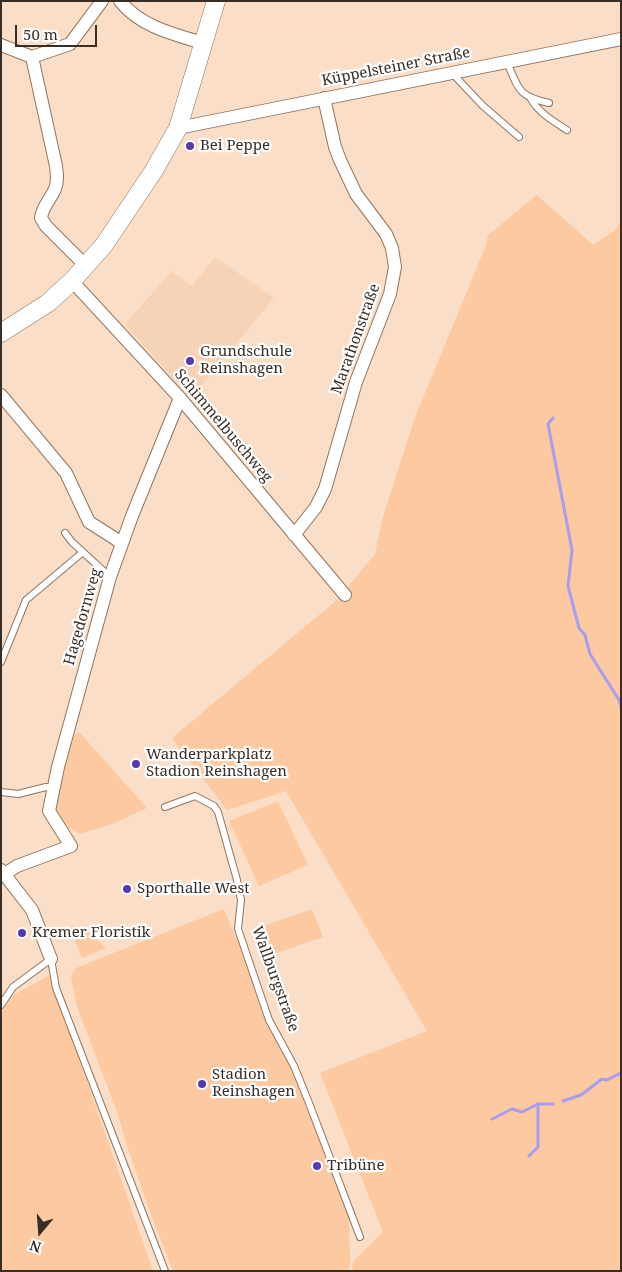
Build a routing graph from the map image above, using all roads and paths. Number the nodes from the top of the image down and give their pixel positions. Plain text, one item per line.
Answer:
1 (102, 1) edge
2 (120, 1) edge
3 (216, 1) edge
4 (621, 39) edge
5 (203, 44) junction
6 (1, 45) edge
7 (32, 56) junction
8 (508, 62) junction
9 (451, 72) junction
10 (324, 98) junction
11 (531, 99) junction
12 (549, 103) dead end
13 (178, 128) junction
14 (566, 130) dead end
15 (519, 137) dead end
16 (86, 266) junction
17 (72, 281) junction
18 (1, 333) edge
19 (1, 395) edge
20 (180, 398) junction
21 (65, 533) dead end
22 (294, 535) junction
23 (122, 543) junction
24 (83, 552) junction
25 (110, 577) junction
26 (345, 595) dead end
27 (1, 662) edge
28 (53, 788) junction
29 (1, 792) edge
30 (165, 807) dead end
31 (3, 872) edge
32 (51, 959) junction
33 (1, 1005) edge
34 (360, 1236) dead end
35 (165, 1271) edge

1 - 7 street
2 - 5 street
3 - 5 main road
4 - 8 street, Küppelsteiner Straße
5 - 13 main road
6 - 7 street
7 - 16 street
8 - 9 street, Küppelsteiner Straße
8 - 11 lane
9 - 10 street, Küppelsteiner Straße
9 - 15 lane
10 - 13 street, Küppelsteiner Straße
10 - 22 street, Marathonstraße
11 - 12 lane
11 - 14 lane
13 - 16 main road
16 - 17 main road
17 - 18 main road
17 - 20 street, Schimmelbuschweg
19 - 23 street
20 - 22 street, Schimmelbuschweg
20 - 23 street, Hagedornweg
21 - 24 lane
22 - 26 street, Schimmelbuschweg
23 - 25 street, Hagedornweg
24 - 25 lane
24 - 27 lane, Hagedornweg
25 - 28 street, Hagedornweg
28 - 29 lane
28 - 31 street, Hagedornweg
30 - 34 lane, Wallburgstraße
31 - 32 street
32 - 33 lane
32 - 35 lane

